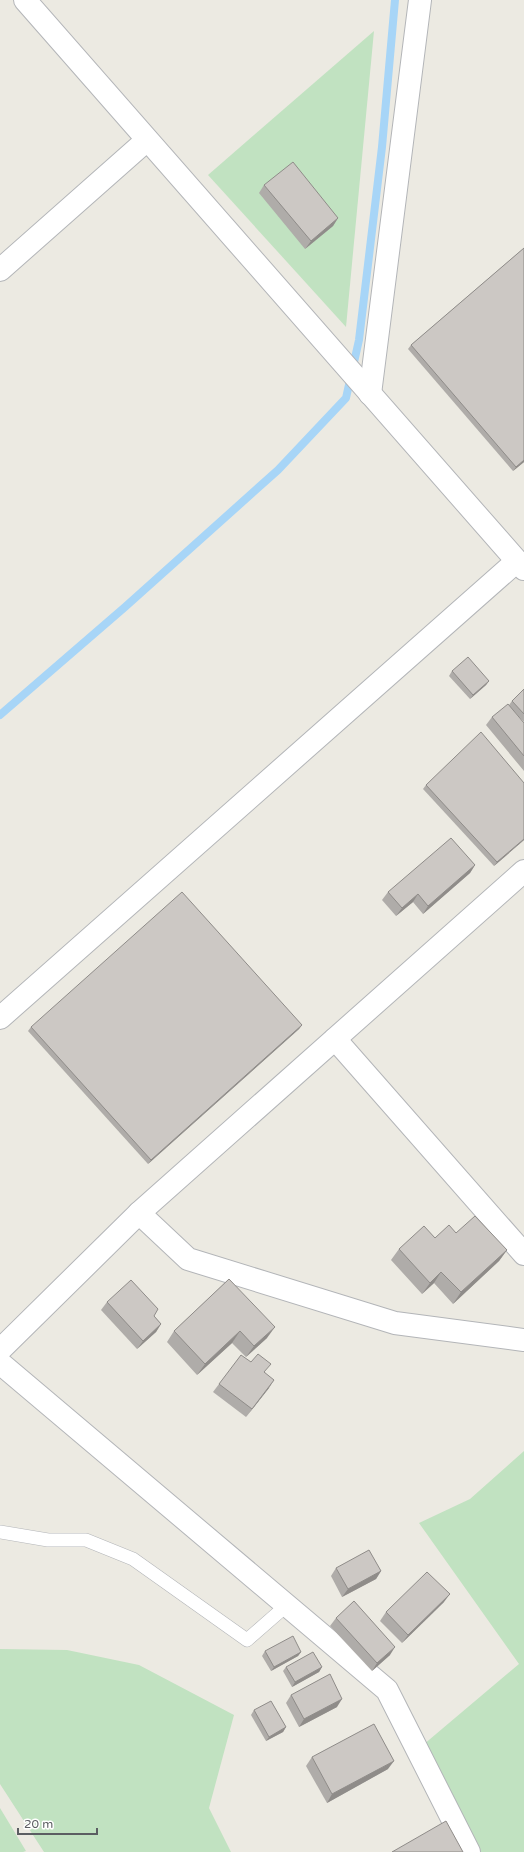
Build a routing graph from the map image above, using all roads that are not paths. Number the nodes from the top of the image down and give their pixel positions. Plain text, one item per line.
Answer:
1 (25, 0) edge
2 (420, 0) edge
3 (147, 140) junction
4 (0, 270) edge
5 (370, 394) junction
6 (520, 565) edge
7 (524, 870) edge
8 (0, 1018) edge
9 (334, 1039) junction
10 (139, 1213) junction
11 (524, 1254) edge
12 (524, 1340) edge
13 (0, 1350) edge
14 (0, 1363) edge
15 (0, 1532) edge
16 (287, 1605) junction
17 (470, 1852) edge

1 - 3 street
2 - 5 street
3 - 4 street
3 - 5 street
5 - 6 street
6 - 8 street
7 - 9 street
9 - 10 street
9 - 11 street
10 - 12 street
10 - 13 street
14 - 16 street
15 - 16 lane
16 - 17 street

